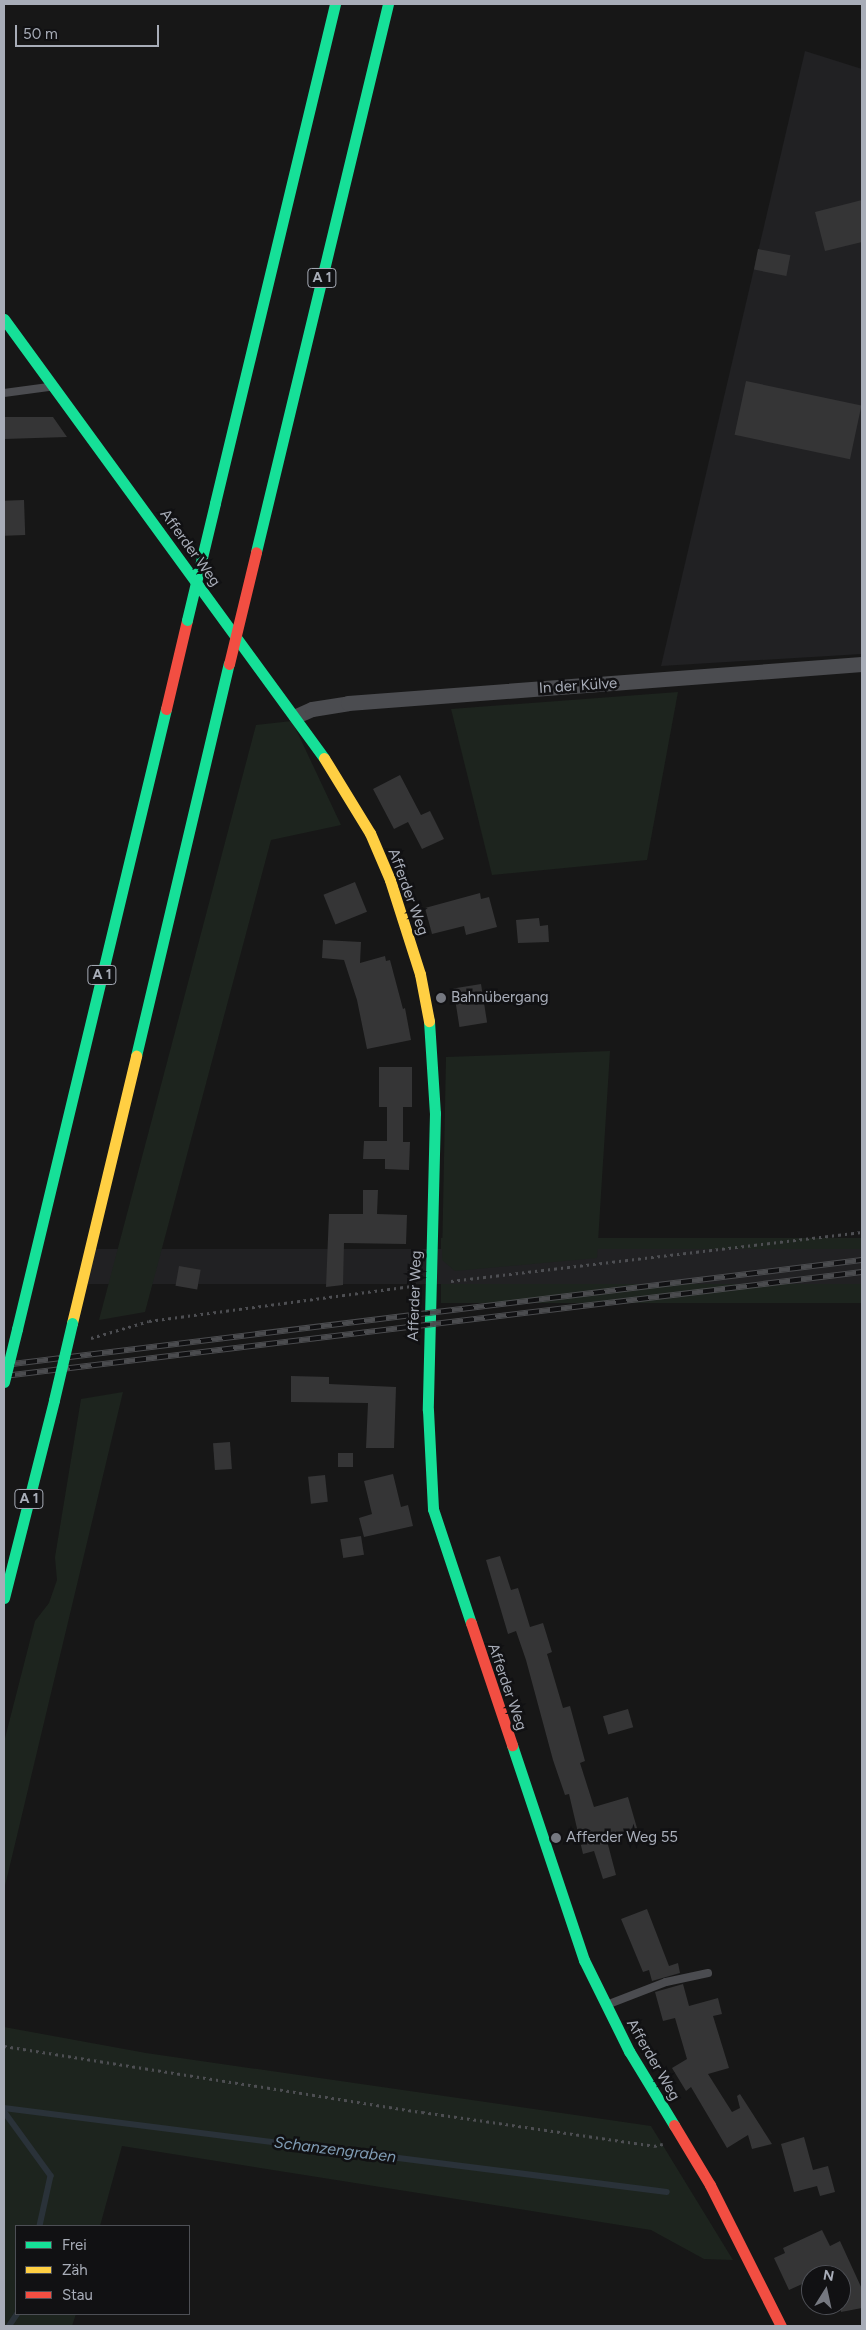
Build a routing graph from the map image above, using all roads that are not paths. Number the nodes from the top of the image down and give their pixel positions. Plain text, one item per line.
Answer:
1 (335, 4) edge
2 (388, 4) edge
3 (4, 319) edge
4 (53, 386) junction
5 (4, 393) edge
6 (862, 664) edge
7 (296, 716) junction
8 (4, 1382) edge
9 (4, 1598) edge
10 (708, 1973) dead end
11 (604, 2005) junction
12 (781, 2326) edge

1 - 8 main road, A 1, bridge
2 - 9 main road, A 1, bridge
3 - 4 main road, Afferder Weg
4 - 5 lane
4 - 7 main road, Afferder Weg
6 - 7 street, In der Külve
7 - 11 main road, Afferder Weg
10 - 11 lane
11 - 12 main road, Afferder Weg

